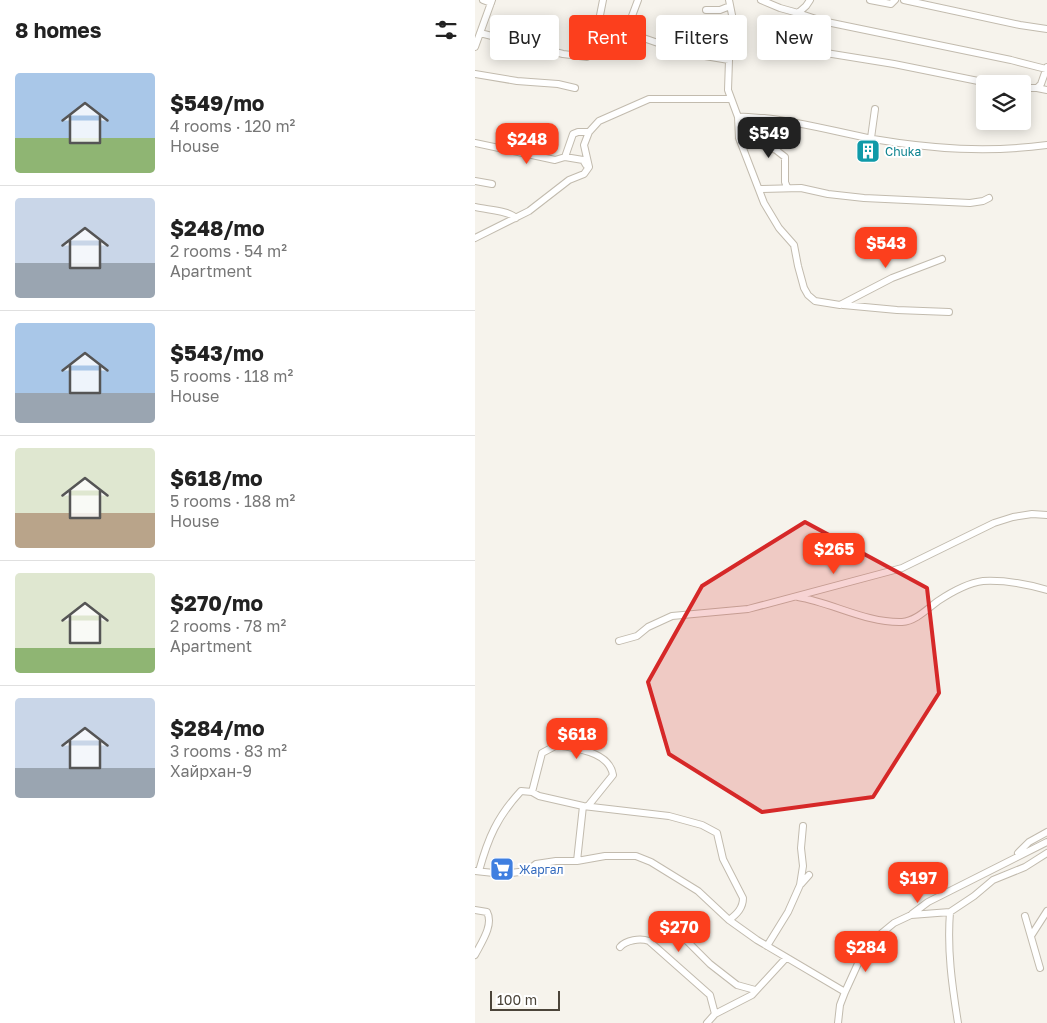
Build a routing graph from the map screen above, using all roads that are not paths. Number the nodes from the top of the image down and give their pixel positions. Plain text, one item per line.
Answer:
1 (483, 0) edge
2 (603, 0) edge
3 (638, 0) edge
4 (761, 0) edge
5 (810, 0) edge
6 (870, 0) edge
7 (895, 0) edge
8 (903, 0) edge
9 (492, 1) edge
10 (729, 3) edge
11 (706, 10) dead end
12 (798, 13) junction
13 (1047, 29) edge
14 (480, 33) junction
15 (656, 42) edge
16 (475, 47) edge
17 (729, 60) edge
18 (1046, 68) edge
19 (475, 74) edge
20 (976, 81) edge
21 (575, 88) dead end
22 (1031, 88) edge
23 (1037, 88) junction
24 (1047, 90) edge
25 (730, 99) junction
26 (875, 109) dead end
27 (738, 117) junction
28 (589, 132) junction
29 (739, 138) junction
30 (871, 138) junction
31 (475, 143) edge
32 (1047, 145) edge
33 (565, 157) junction
34 (589, 167) junction
35 (475, 181) edge
36 (492, 184) dead end
37 (787, 187) junction
38 (759, 189) junction
39 (989, 198) dead end
40 (475, 207) edge
41 (516, 218) junction
42 (475, 238) edge
43 (942, 259) dead end
44 (824, 305) dead end
45 (840, 305) junction
46 (949, 312) dead end
47 (1047, 515) edge
48 (1047, 590) edge
49 (795, 596) junction
50 (619, 641) dead end
51 (532, 792) junction
52 (585, 806) junction
53 (803, 826) dead end
54 (1047, 832) edge
55 (1047, 842) edge
56 (1047, 853) edge
57 (1013, 858) junction
58 (577, 861) junction
59 (477, 871) edge
60 (809, 874) dead end
61 (800, 885) junction
62 (475, 910) edge
63 (1047, 911) edge
64 (950, 912) junction
65 (911, 915) junction
66 (1025, 916) dead end
67 (729, 920) junction
68 (680, 934) dead end
69 (1031, 936) junction
70 (767, 946) junction
71 (620, 947) dead end
72 (475, 955) edge
73 (786, 958) junction
74 (1040, 968) dead end
75 (755, 990) junction
76 (845, 992) junction
77 (715, 1014) junction
78 (707, 1023) edge
79 (838, 1023) edge
80 (959, 1023) edge

1 - 9 street
2 - 14 street
3 - 15 street
4 - 12 street
5 - 12 street
6 - 7 street
8 - 13 street
9 - 14 street
10 - 11 street
12 - 18 street
12 - 20 street
14 - 16 street
17 - 25 street
18 - 23 street
19 - 21 street
22 - 23 street
23 - 24 street
25 - 27 street
25 - 28 street
26 - 30 street
27 - 29 street
27 - 30 street
28 - 33 street
28 - 34 street
29 - 37 street
29 - 38 street
30 - 32 street
31 - 33 street
33 - 34 street
34 - 41 street
35 - 36 street
37 - 38 street
37 - 39 street
38 - 45 street
40 - 41 street
41 - 42 street
43 - 45 street
44 - 45 street
45 - 46 street
47 - 49 street
48 - 49 street
49 - 50 street
51 - 52 street
51 - 52 street
51 - 59 street
52 - 58 street
52 - 67 street
53 - 61 street
54 - 57 street
55 - 57 street
56 - 64 street
57 - 65 street
58 - 59 street
58 - 67 street
60 - 61 street
61 - 70 street
62 - 72 street
63 - 69 street
64 - 65 street
64 - 80 street
65 - 76 street
66 - 69 street
67 - 70 street
68 - 75 street
69 - 74 street
70 - 73 street
71 - 77 street
73 - 75 street
73 - 76 street
75 - 77 street
76 - 79 street
77 - 78 street

